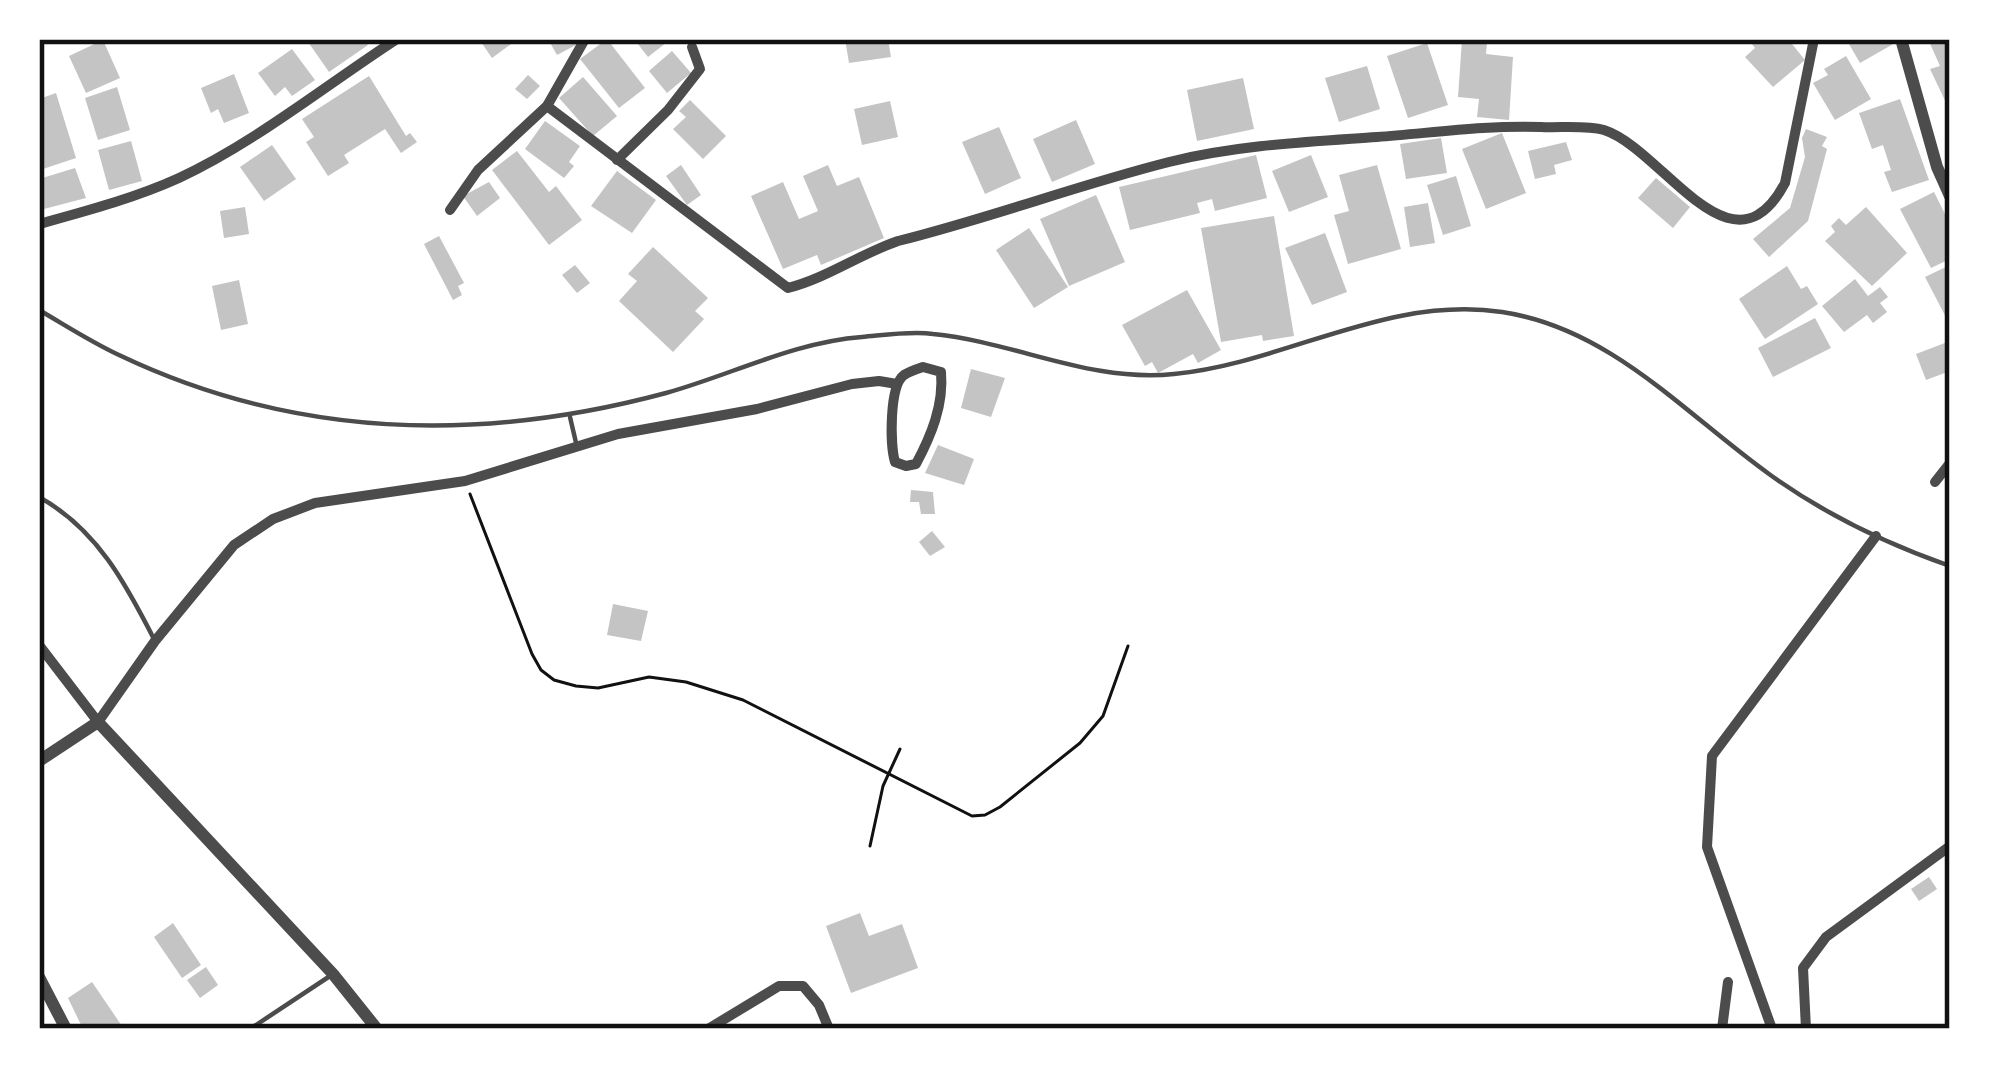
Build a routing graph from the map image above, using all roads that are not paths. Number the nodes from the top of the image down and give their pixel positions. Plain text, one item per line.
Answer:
1 (397, 39) edge
2 (585, 39) edge
3 (1814, 39) edge
4 (1901, 39) edge
5 (692, 47) dead end
6 (547, 106) junction
7 (617, 160) junction
8 (1950, 196) edge
9 (450, 210) dead end
10 (39, 224) edge
11 (39, 310) edge
12 (897, 384) junction
13 (569, 416) junction
14 (577, 447) junction
15 (1950, 463) edge
16 (1935, 482) dead end
17 (39, 496) edge
18 (1876, 536) junction
19 (1950, 566) edge
20 (154, 641) junction
21 (39, 645) edge
22 (98, 722) junction
23 (39, 761) edge
24 (1950, 846) edge
25 (333, 974) junction
26 (39, 977) edge
27 (1728, 982) dead end
28 (66, 1029) edge
29 (250, 1029) edge
30 (377, 1029) edge
31 (709, 1029) edge
32 (829, 1029) edge
33 (1722, 1029) edge
34 (1772, 1029) edge
35 (1806, 1029) edge

1 - 10 street
2 - 6 street
3 - 7 street
4 - 8 street
5 - 7 street
6 - 7 street
6 - 9 street
11 - 13 lane
12 - 12 street
12 - 14 street
13 - 14 lane
13 - 18 lane
14 - 20 street
15 - 16 street
17 - 20 lane
18 - 19 lane
18 - 34 street
20 - 22 street
21 - 22 street
22 - 23 street
22 - 25 street
24 - 35 street
25 - 29 lane
25 - 30 street
26 - 28 street
27 - 33 street
31 - 32 street

